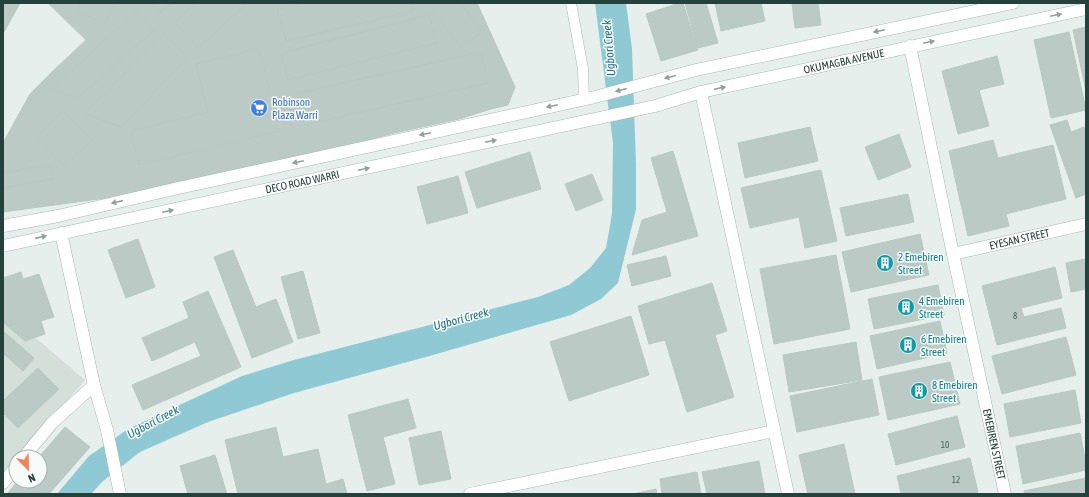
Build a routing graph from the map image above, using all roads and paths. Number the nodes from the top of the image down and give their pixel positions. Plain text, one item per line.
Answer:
1 (571, 3) edge
2 (1013, 3) edge
3 (1086, 9) edge
4 (910, 46) junction
5 (701, 92) junction
6 (587, 99) junction
7 (602, 117) joint
8 (1086, 224) edge
9 (3, 226) edge
10 (61, 233) junction
11 (3, 246) edge
12 (953, 254) junction
13 (94, 385) junction
14 (774, 431) junction
15 (30, 449) edge
16 (120, 492) edge
17 (471, 494) edge
18 (788, 494) edge
19 (1005, 494) edge

1 - 6 lane
2 -> 6 main road, OKUMAGBA AVENUE
4 -> 3 main road, OKUMAGBA AVENUE
5 -> 4 main road, OKUMAGBA AVENUE
4 - 12 main road, EMEBIREN STREET
5 - 7 main road, OKUMAGBA AVENUE
5 - 14 main road
6 -> 9 main road, DECO ROAD WARRI
10 -> 7 main road, DECO ROAD WARRI
8 - 12 main road, EYESAN STREET
11 -> 10 main road, DECO ROAD WARRI
10 - 13 main road
12 - 19 main road, EMEBIREN STREET
13 - 15 main road
13 - 16 main road
14 - 17 main road
14 - 18 main road

